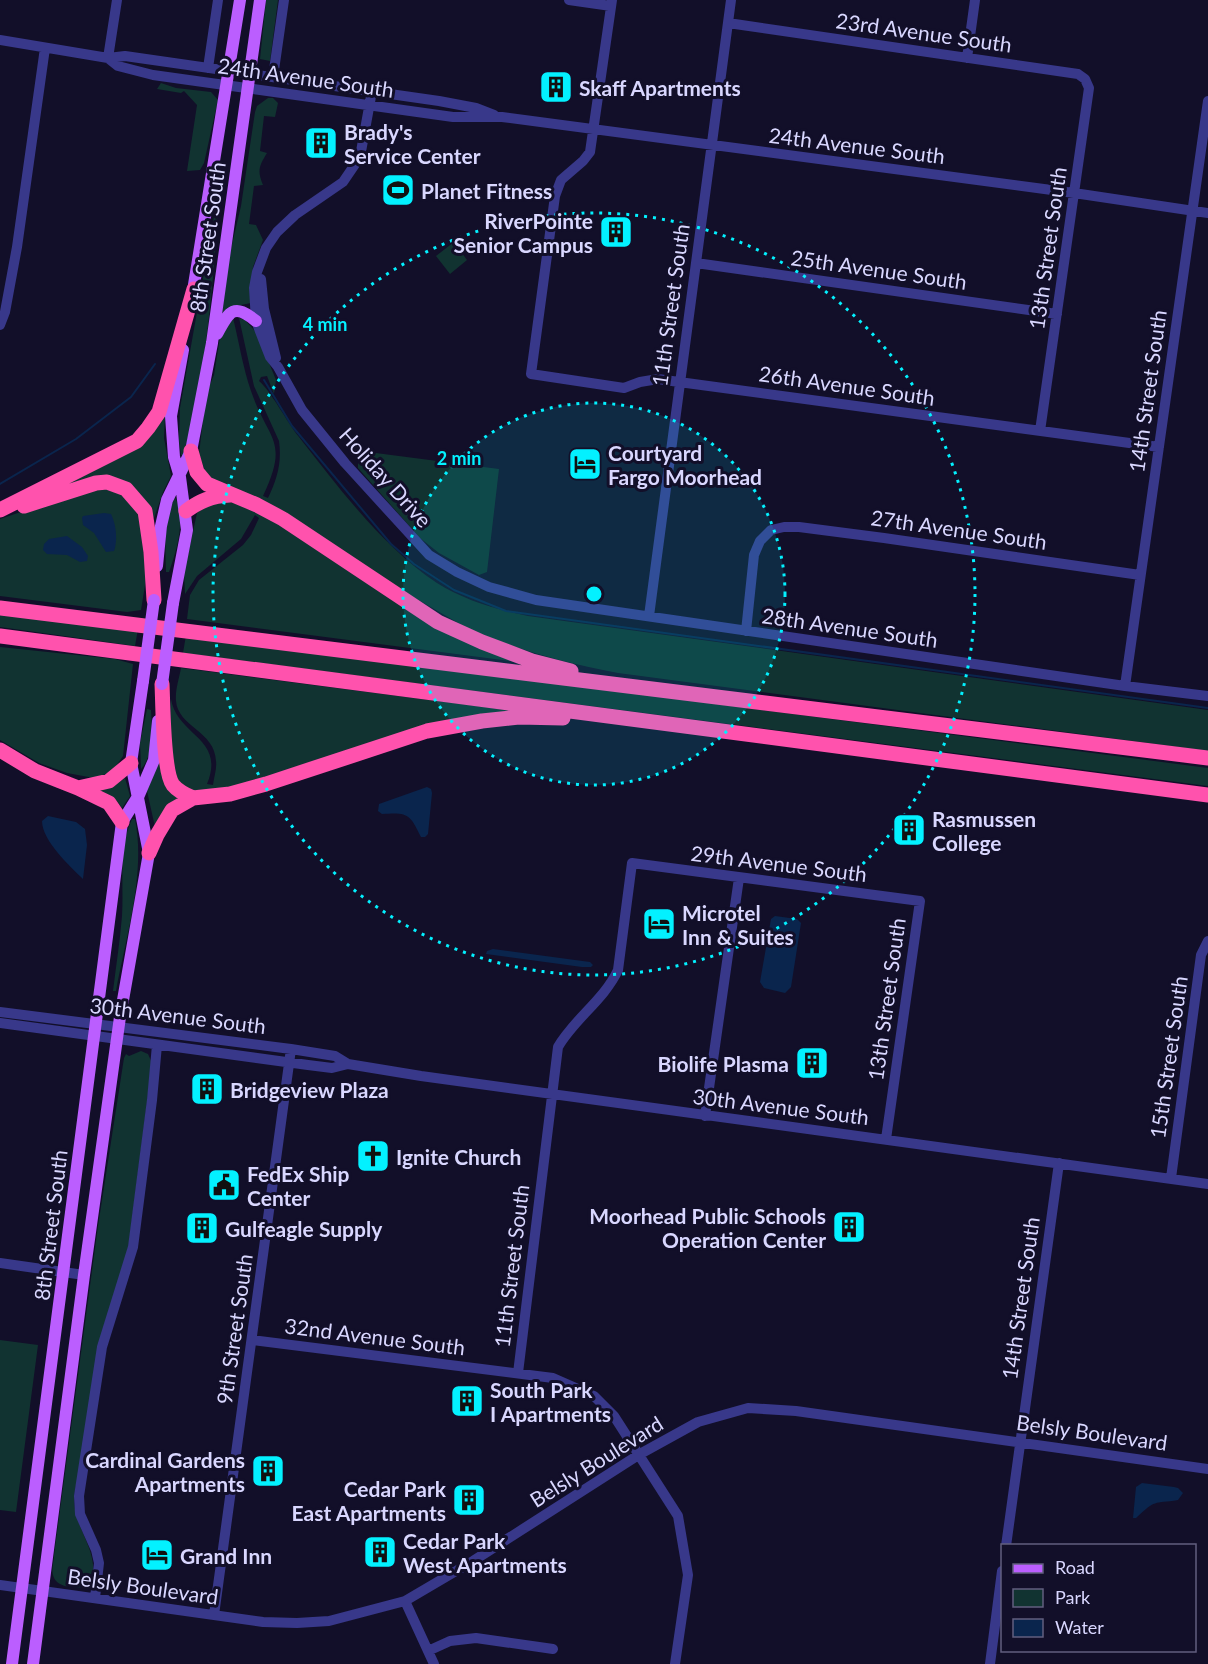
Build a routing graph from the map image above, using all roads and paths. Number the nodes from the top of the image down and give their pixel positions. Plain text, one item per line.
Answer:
1 (117, 0) edge
2 (218, 0) edge
3 (240, 0) edge
4 (260, 0) edge
5 (284, 0) edge
6 (569, 0) edge
7 (731, 0) edge
8 (975, 0) edge
9 (611, 3) edge
10 (728, 23) junction
11 (0, 40) edge
12 (45, 48) junction
13 (108, 58) junction
14 (967, 58) junction
15 (208, 68) junction
16 (229, 71) junction
17 (250, 74) junction
18 (1078, 74) joint
19 (273, 77) junction
20 (228, 86) junction
21 (248, 88) junction
22 (372, 91) junction
23 (434, 100) junction
24 (1208, 101) edge
25 (369, 106) junction
26 (432, 114) junction
27 (502, 117) junction
28 (594, 130) junction
29 (711, 146) junction
30 (1074, 193) junction
31 (1193, 211) junction
32 (1208, 213) edge
33 (262, 259) junction
34 (696, 263) junction
35 (194, 289) junction
36 (1057, 314) junction
37 (256, 321) junction
38 (0, 325) edge
39 (212, 343) junction
40 (278, 367) junction
41 (679, 382) junction
42 (1040, 431) junction
43 (1159, 447) junction
44 (191, 451) junction
45 (180, 477) junction
46 (230, 495) junction
47 (0, 511) edge
48 (186, 512) junction
49 (1140, 574) junction
50 (489, 587) joint
51 (154, 600) junction
52 (0, 608) edge
53 (649, 616) junction
54 (746, 631) junction
55 (0, 636) edge
56 (162, 684) junction
57 (611, 684) junction
58 (1125, 686) junction
59 (1208, 696) edge
60 (665, 723) junction
61 (0, 750) edge
62 (1208, 758) edge
63 (131, 763) junction
64 (78, 788) junction
65 (139, 795) junction
66 (1208, 795) edge
67 (193, 798) junction
68 (122, 822) junction
69 (149, 853) junction
70 (632, 863) joint
71 (739, 878) junction
72 (920, 901) joint
73 (1207, 942) edge
74 (0, 1012) edge
75 (0, 1023) edge
76 (119, 1026) junction
77 (94, 1030) junction
78 (117, 1040) junction
79 (157, 1045) junction
80 (291, 1049) junction
81 (290, 1062) junction
82 (348, 1064) junction
83 (552, 1094) junction
84 (705, 1116) junction
85 (886, 1139) junction
86 (1059, 1162) junction
87 (1171, 1178) junction
88 (1208, 1184) edge
89 (0, 1263) edge
90 (63, 1272) junction
91 (84, 1275) junction
92 (252, 1340) junction
93 (518, 1373) junction
94 (1020, 1442) junction
95 (640, 1454) junction
96 (1208, 1468) edge
97 (1006, 1544) edge
98 (1001, 1579) edge
99 (0, 1585) edge
100 (22, 1588) junction
101 (42, 1591) junction
102 (95, 1598) junction
103 (405, 1601) junction
104 (214, 1615) junction
105 (553, 1649) dead end
106 (428, 1651) junction
107 (12, 1664) edge
108 (33, 1664) edge
109 (434, 1664) edge
110 (675, 1664) edge
111 (990, 1664) edge

1 - 13 street
2 - 15 street
3 - 16 main road, 8th Street South
4 - 17 main road, 8th Street South
5 - 19 street
6 - 9 street
7 - 10 street, 11th Street South
8 - 14 street
9 - 28 street
10 - 14 street, 23rd Avenue South
10 - 29 street, 11th Street South
11 - 12 street, 24th Avenue South
12 - 13 street, 24th Avenue South
12 - 38 street
13 - 15 street, 24th Avenue South
13 - 20 street, 24th Avenue South
14 - 18 street, 23rd Avenue South
15 - 16 street, 24th Avenue South
16 - 17 street, 24th Avenue South
16 - 20 main road, 8th Street South
17 - 19 street, 24th Avenue South
17 - 21 main road, 8th Street South
18 - 30 street, 13th Street South
19 - 22 street, 24th Avenue South
20 - 21 street, 24th Avenue South
20 - 35 main road, 8th Street South
21 - 25 street, 24th Avenue South
21 - 39 main road, 8th Street South
22 - 23 street, 24th Avenue South
22 - 25 street, Holiday Drive
23 - 26 street
23 - 27 street, 24th Avenue South
24 - 31 street, 14th Street South
25 - 26 street, 24th Avenue South
25 - 33 street, Holiday Drive
26 - 27 street, 24th Avenue South
27 - 28 street, 24th Avenue South
28 - 29 street, 24th Avenue South
28 - 41 street, 26th Avenue South
29 - 30 street, 24th Avenue South
29 - 34 street, 11th Street South
30 - 31 street, 24th Avenue South
30 - 36 street, 13th Street South
31 - 32 street, 24th Avenue South
31 - 43 street, 14th Street South
33 - 37 street, Holiday Drive
33 - 40 street, Holiday Drive
34 - 36 street, 25th Avenue South
34 - 41 street, 11th Street South
35 - 45 main road, 8th Street South
35 - 47 highway
36 - 42 street, 13th Street South
37 - 39 main road
37 - 40 street, Holiday Drive
39 - 44 main road, 8th Street South
40 - 50 street, Holiday Drive
41 - 42 street, 26th Avenue South
41 - 53 street, 11th Street South
42 - 43 street, 26th Avenue South
43 - 49 street, 14th Street South
44 - 45 main road, 8th Street South
44 - 46 highway
45 - 48 main road, 8th Street South
45 - 51 main road, 8th Street South
46 - 48 highway
46 - 57 highway
47 - 51 highway
48 - 56 main road, 8th Street South, bridge
49 - 54 street, 27th Avenue South
49 - 58 street, 14th Street South
50 - 53 street, 28th Avenue South
51 - 63 main road, 8th Street South, bridge
52 - 57 highway
53 - 54 street, 28th Avenue South
54 - 58 street, 28th Avenue South
55 - 60 highway
56 - 65 main road, 8th Street South
56 - 67 highway
57 - 62 highway
58 - 59 street, 28th Avenue South
60 - 66 highway
60 - 67 highway
61 - 64 highway
63 - 64 highway
63 - 65 main road, 8th Street South
64 - 68 highway
65 - 68 main road, 8th Street South
65 - 69 main road, 8th Street South
67 - 69 highway
68 - 77 main road, 8th Street South
69 - 76 main road, 8th Street South
70 - 71 street, 29th Avenue South
70 - 83 street, 11th Street South
71 - 72 street, 29th Avenue South
71 - 84 street
72 - 85 street, 13th Street South
73 - 87 street, 15th Street South
74 - 77 street, 30th Avenue South
75 - 77 street, 30th Avenue South
76 - 77 street, 30th Avenue South
76 - 78 main road, 8th Street South
76 - 80 street, 30th Avenue South
77 - 78 street, 30th Avenue South
77 - 90 main road, 8th Street South
78 - 79 street, 30th Avenue South
78 - 91 main road, 8th Street South
79 - 81 street, 30th Avenue South
79 - 102 street
80 - 81 street, 9th Street South
80 - 82 street, 30th Avenue South
81 - 82 street, 30th Avenue South
81 - 92 street, 9th Street South
82 - 83 street, 30th Avenue South
83 - 84 street, 30th Avenue South
83 - 93 street, 11th Street South
84 - 85 street, 30th Avenue South
85 - 86 street, 30th Avenue South
86 - 87 street, 30th Avenue South
86 - 94 street, 14th Street South
87 - 88 street, 30th Avenue South
89 - 90 street
90 - 91 street
90 - 100 main road, 8th Street South
91 - 101 main road, 8th Street South
92 - 93 street, 32nd Avenue South
92 - 104 street, 9th Street South
93 - 95 street, 32nd Avenue South
94 - 95 street, Belsly Boulevard
94 - 96 street, Belsly Boulevard
94 - 97 street, 14th Street South
95 - 103 street, Belsly Boulevard
95 - 110 street, 32nd Avenue South
98 - 111 street
99 - 100 street, Belsly Boulevard
100 - 101 street, Belsly Boulevard
100 - 107 main road, 8th Street South
101 - 102 street, Belsly Boulevard
101 - 108 main road, 8th Street South
102 - 104 street, Belsly Boulevard
103 - 104 street, Belsly Boulevard
103 - 106 street
105 - 106 street
106 - 109 street

